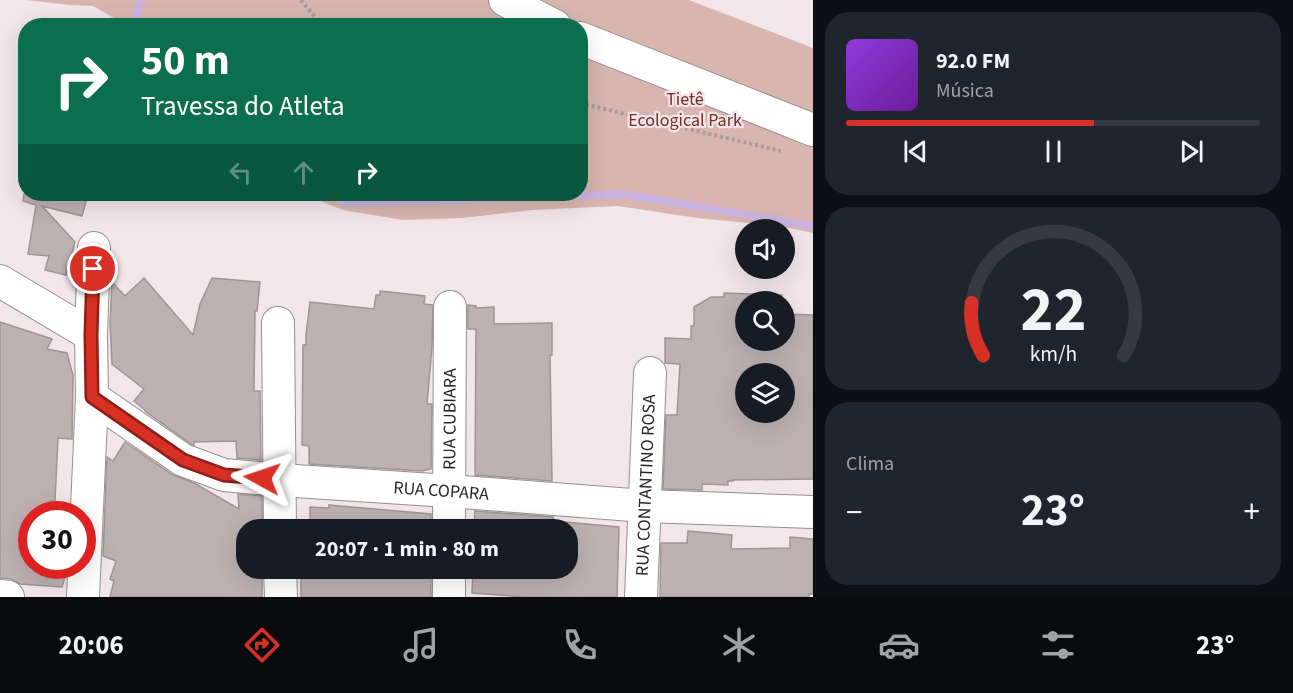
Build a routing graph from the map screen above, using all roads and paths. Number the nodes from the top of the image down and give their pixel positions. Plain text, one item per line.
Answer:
1 (301, 0) edge
2 (505, 0) edge
3 (316, 18) edge
4 (540, 18) edge
5 (588, 41) edge
6 (588, 104) edge
7 (813, 130) edge
8 (790, 153) dead end
9 (94, 248) dead end
10 (0, 281) edge
11 (450, 307) dead end
12 (278, 322) dead end
13 (91, 335) junction
14 (650, 374) dead end
15 (92, 397) junction
16 (280, 480) junction
17 (449, 491) junction
18 (645, 506) junction
19 (813, 513) edge
20 (280, 519) edge
21 (449, 519) edge
22 (280, 579) edge
23 (449, 579) edge
24 (0, 596) edge
25 (8, 597) edge
26 (83, 597) edge
27 (280, 597) edge
28 (449, 597) edge
29 (641, 597) edge

1 - 3 path
2 - 4 street
5 - 7 street
6 - 8 path
9 - 13 street
10 - 13 street
11 - 17 street, RUA CUBIARA
12 - 16 street
13 - 15 street
14 - 18 street, RUA CONTANTINO ROSA
15 - 16 street, RUA COPARA
15 - 26 street
16 - 17 street, RUA COPARA
16 - 20 street
17 - 18 street, RUA COPARA
17 - 21 street, RUA CUBIARA
18 - 19 street, RUA COPARA
18 - 29 street, RUA CONTANTINO ROSA
22 - 27 street
23 - 28 street
24 - 25 street

